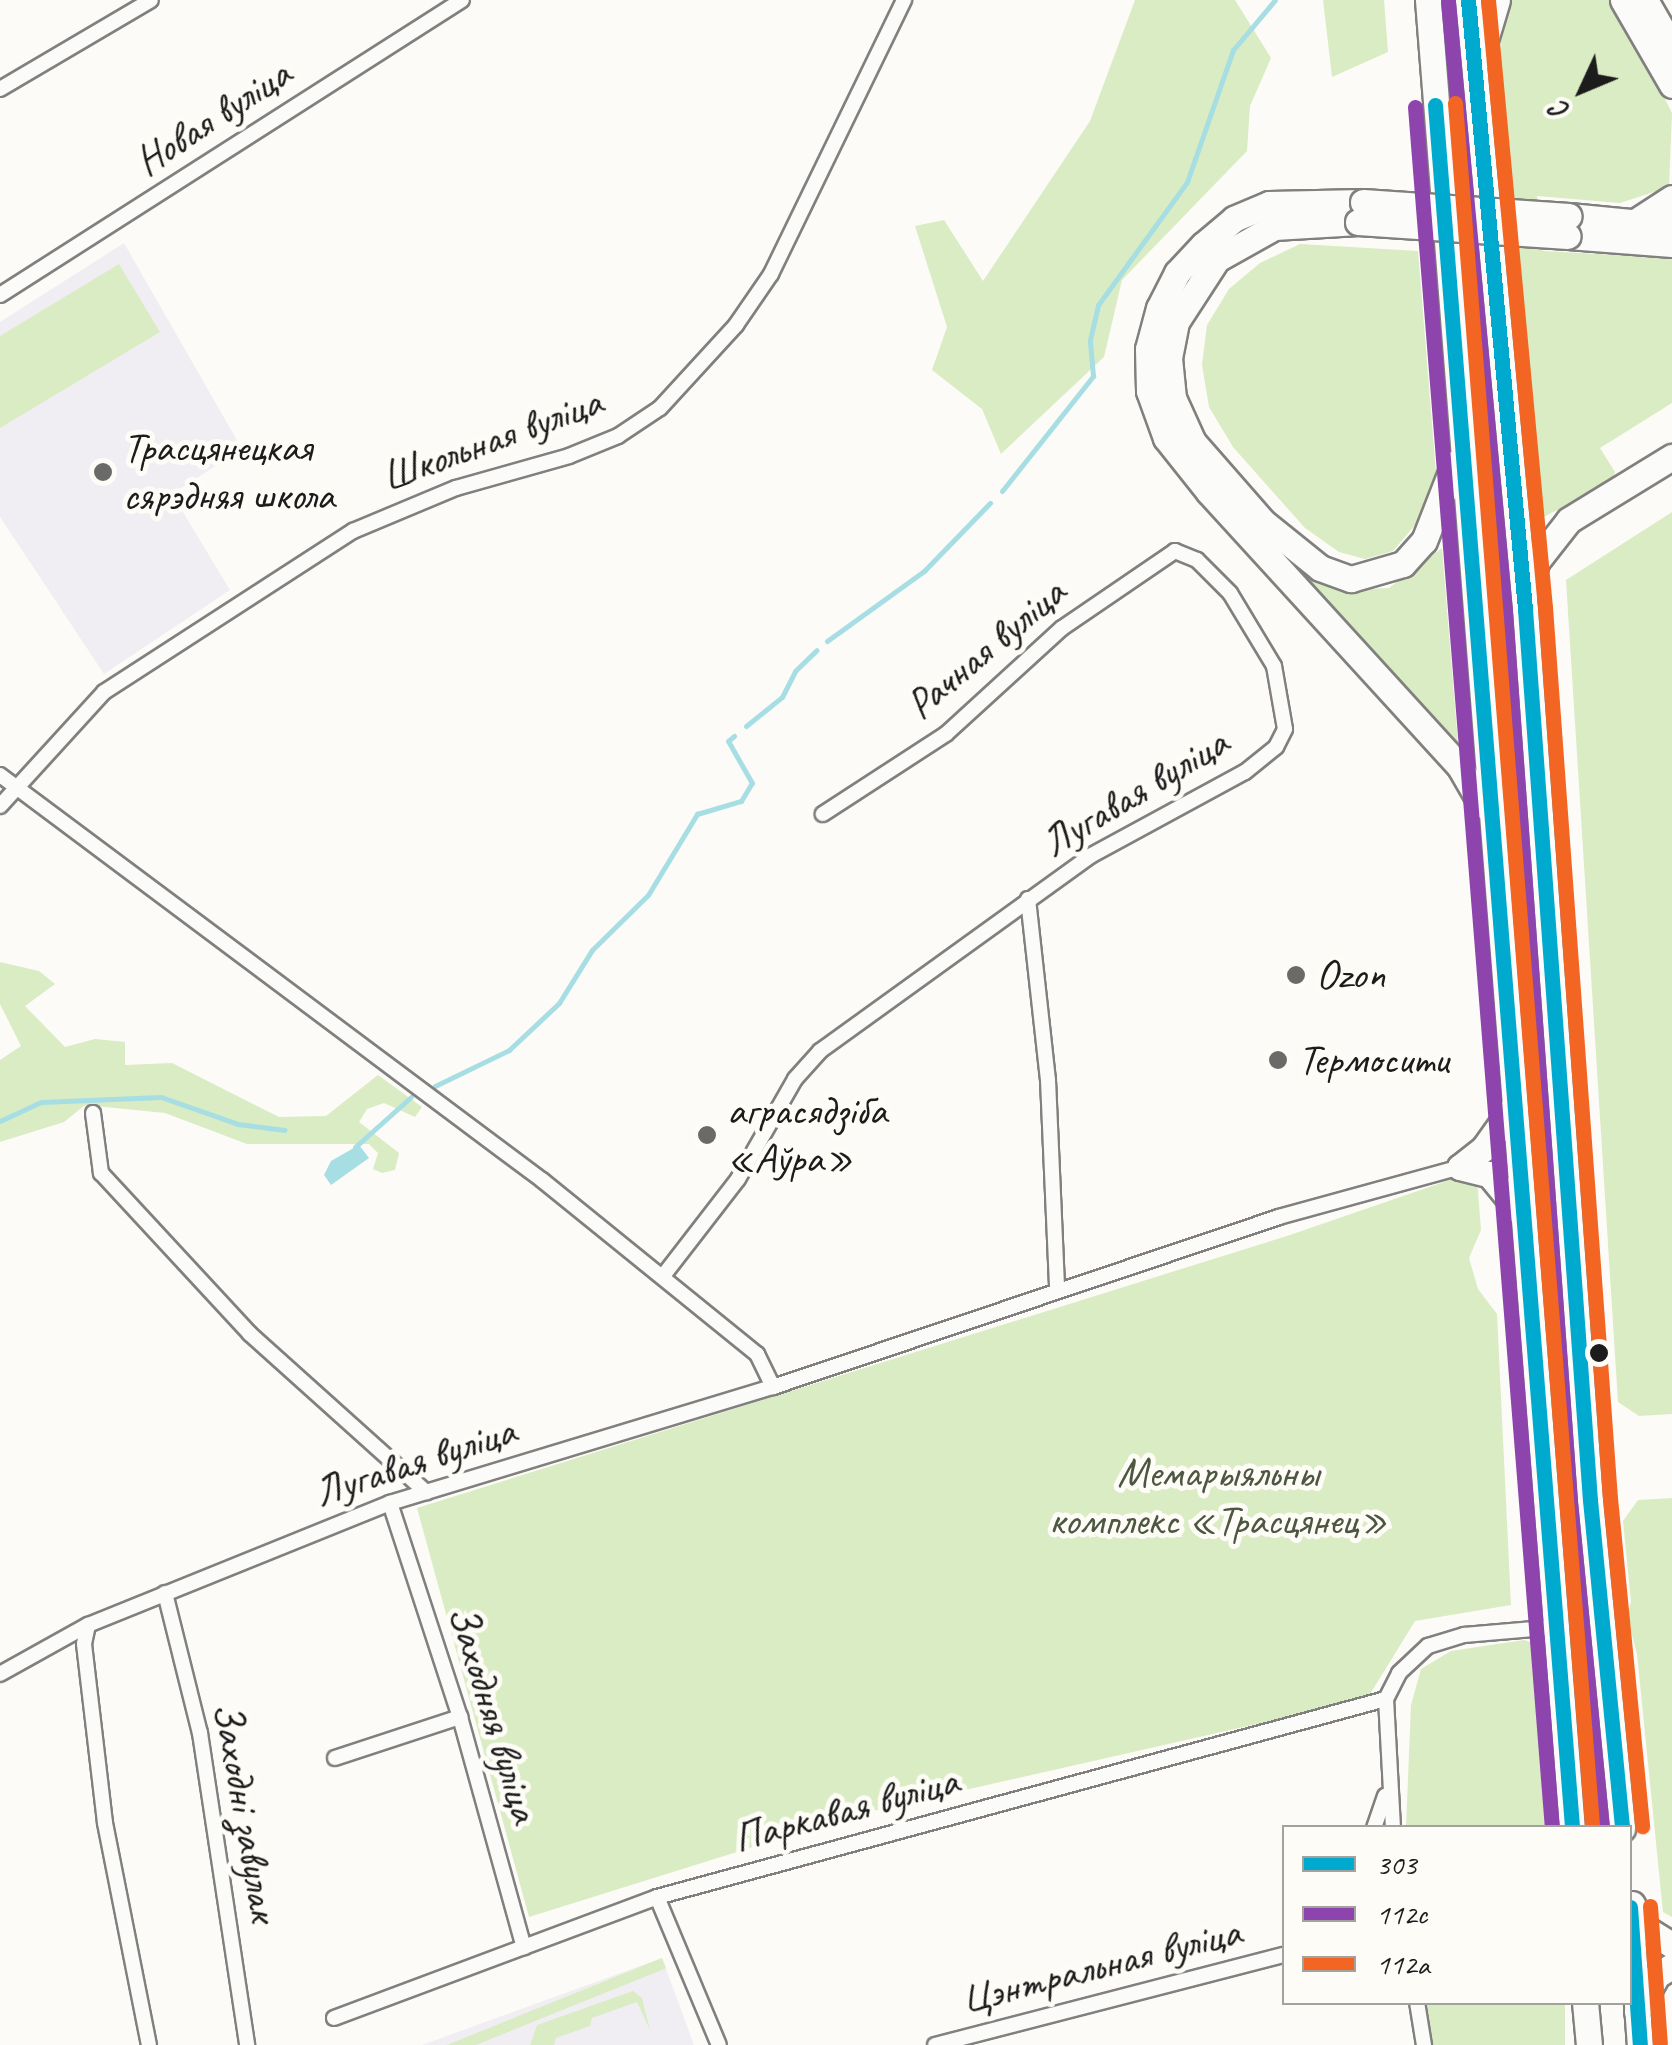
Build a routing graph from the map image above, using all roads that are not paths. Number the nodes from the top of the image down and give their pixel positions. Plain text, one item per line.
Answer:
1 (152, 0) edge
2 (462, 0) edge
3 (904, 0) edge
4 (1428, 0) edge
5 (1468, 0) edge
6 (1497, 0) edge
7 (1624, 0) edge
8 (1646, 0) edge
9 (1672, 47) edge
10 (1476, 86) junction
11 (1672, 86) edge
12 (0, 89) edge
13 (1672, 198) edge
14 (1360, 212) junction
15 (1634, 222) junction
16 (1569, 226) junction
17 (1672, 226) edge
18 (1672, 244) edge
19 (0, 294) edge
20 (1458, 450) junction
21 (1672, 457) edge
22 (1525, 609) junction
23 (1276, 747) joint
24 (0, 774) edge
25 (17, 788) junction
26 (0, 806) edge
27 (822, 814) dead end
28 (1488, 818) junction
29 (1028, 899) junction
30 (1512, 1110) junction
31 (92, 1112) dead end
32 (1460, 1167) junction
33 (1520, 1213) junction
34 (663, 1276) junction
35 (1057, 1288) junction
36 (773, 1387) junction
37 (426, 1492) junction
38 (390, 1502) junction
39 (164, 1593) junction
40 (1600, 1616) junction
41 (1556, 1623) junction
42 (88, 1625) junction
43 (0, 1674) edge
44 (1386, 1698) junction
45 (460, 1717) junction
46 (335, 1758) dead end
47 (1387, 1790) junction
48 (1375, 1825) edge
49 (1393, 1825) edge
50 (1572, 1825) edge
51 (1622, 1825) edge
52 (657, 1897) junction
53 (1632, 1902) edge
54 (1632, 1937) edge
55 (1672, 1945) edge
56 (524, 1947) junction
57 (1282, 1956) edge
58 (1672, 1966) edge
59 (1417, 2005) edge
60 (1585, 2005) edge
61 (1637, 2012) junction
62 (334, 2018) dead end
63 (148, 2045) edge
64 (246, 2045) edge
65 (719, 2045) edge
66 (935, 2045) edge
67 (1424, 2045) edge
68 (1589, 2045) edge
69 (1640, 2045) edge

1 - 12 street
2 - 19 street, Новая вуліца
3 - 25 street, Школьная вуліца
4 - 20 highway
5 - 10 highway
6 - 10 highway
7 - 11 highway
8 - 9 highway
10 - 22 highway
13 - 15 highway
14 - 16 highway, bridge
14 - 20 highway
14 - 28 highway
15 - 16 highway
15 - 17 highway
16 - 18 highway
20 - 28 highway
21 - 22 highway
22 - 40 highway
23 - 27 street, Рачная вуліца
23 - 29 street, Лугавая вуліца
24 - 25 street
25 - 26 street, Школьная вуліца
25 - 34 street
28 - 30 highway
29 - 34 street, Лугавая вуліца
29 - 35 street, Лугавая вуліца
30 - 32 highway
30 - 33 highway
31 - 37 street
32 - 33 highway
32 - 35 street, Лугавая вуліца
33 - 41 highway
34 - 36 street
35 - 36 street, Лугавая вуліца
36 - 37 street, Лугавая вуліца
37 - 38 street, Лугавая вуліца
38 - 39 street, Лугавая вуліца
38 - 45 street, Заходняя вуліца
39 - 42 street, Лугавая вуліца
39 - 64 street, Заходні завулак
40 - 41 highway
40 - 51 highway
41 - 44 street
41 - 50 highway
42 - 43 street, Лугавая вуліца
42 - 63 street
44 - 47 street
44 - 52 street, Паркавая вуліца
45 - 46 street
45 - 56 street, Заходняя вуліца
47 - 48 street
47 - 49 street
52 - 56 street, Паркавая вуліца
52 - 65 street
53 - 55 highway
54 - 61 highway
56 - 62 street, Паркавая вуліца
57 - 66 street, Цэнтральная вуліца
58 - 61 highway
59 - 67 street
60 - 68 highway
61 - 69 highway

